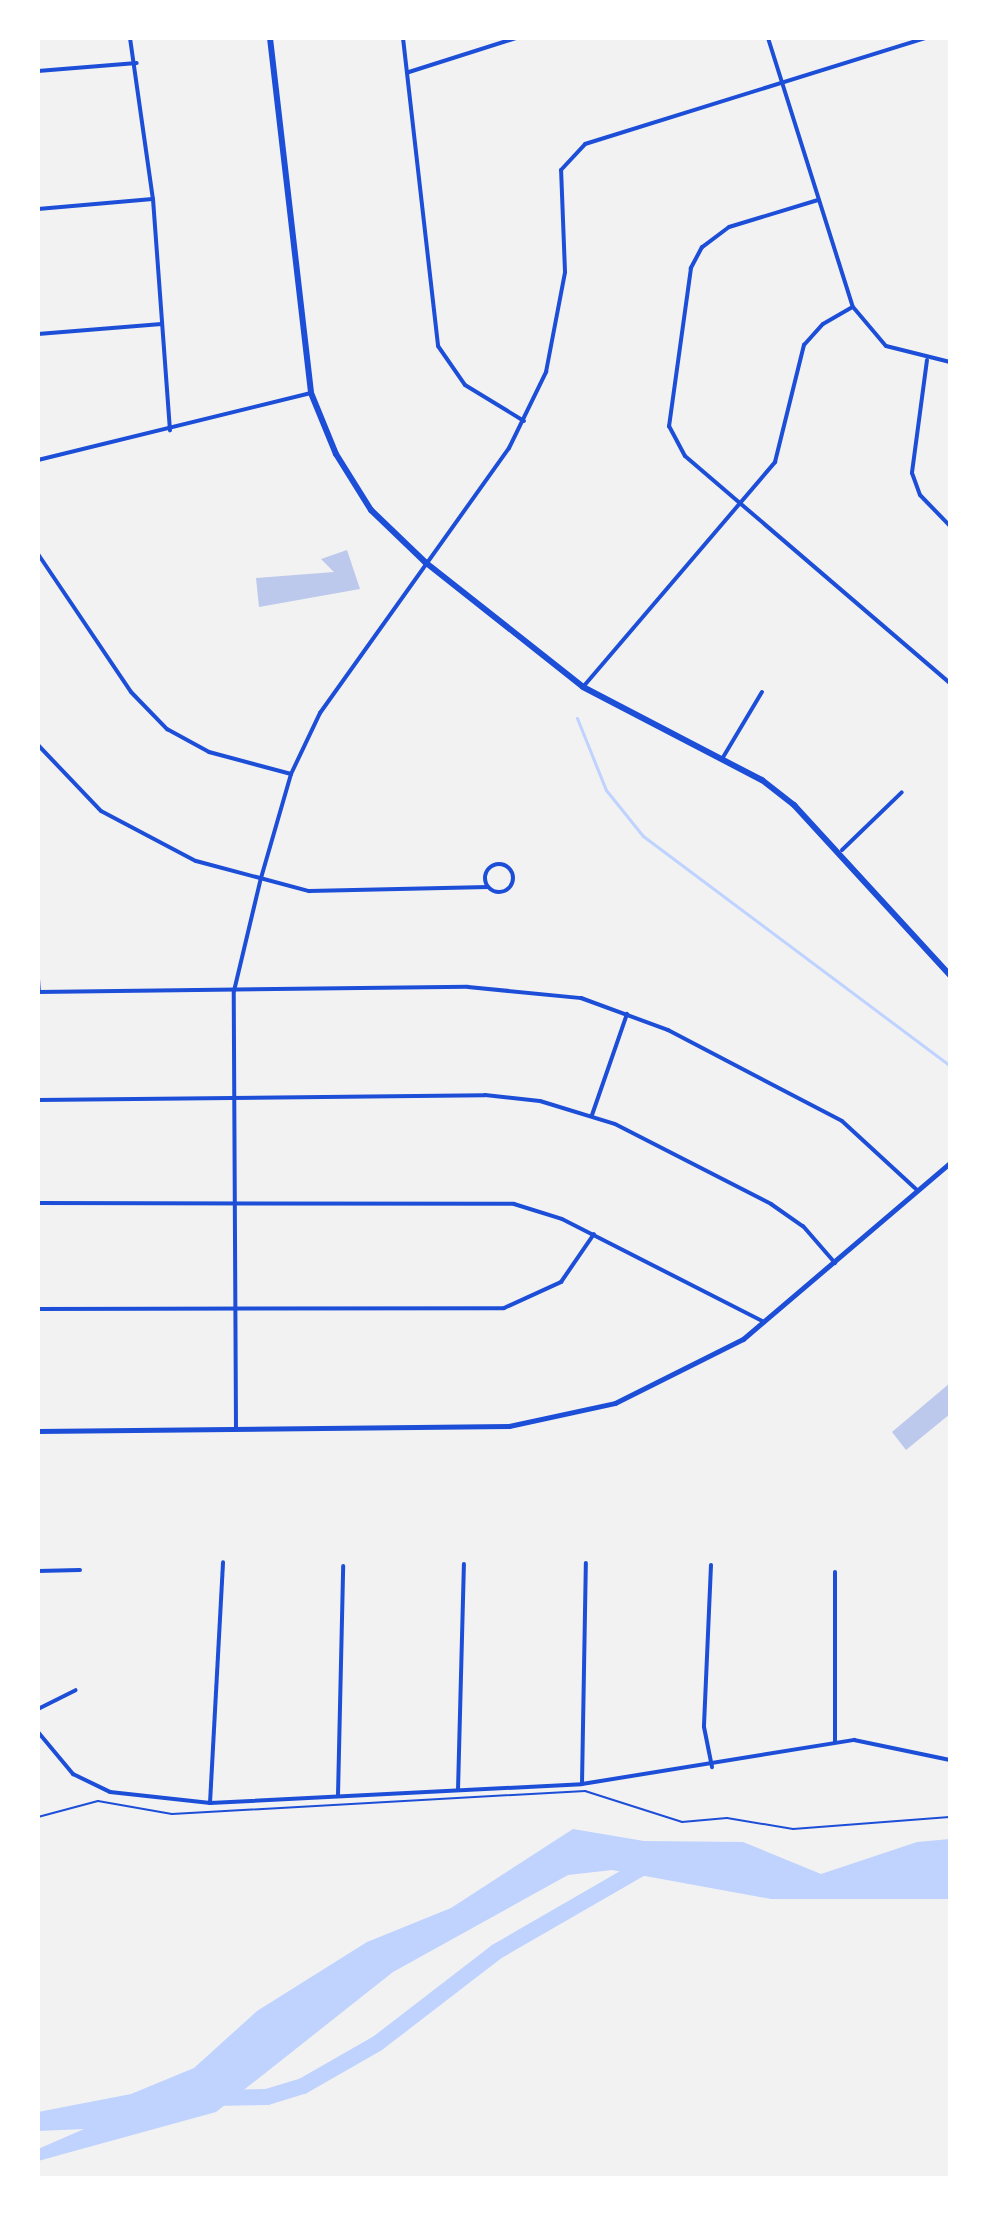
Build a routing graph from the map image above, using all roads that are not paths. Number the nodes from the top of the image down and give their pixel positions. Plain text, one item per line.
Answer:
1 (130, 38) edge
2 (270, 38) edge
3 (403, 38) edge
4 (516, 38) edge
5 (768, 38) edge
6 (926, 38) edge
7 (137, 63) junction
8 (38, 71) edge
9 (409, 72) junction
10 (783, 83) junction
11 (153, 199) junction
12 (818, 200) junction
13 (38, 209) edge
14 (853, 307) junction
15 (162, 324) junction
16 (38, 334) edge
17 (927, 360) junction
18 (950, 362) edge
19 (311, 393) junction
20 (524, 421) junction
21 (170, 430) junction
22 (38, 460) edge
23 (740, 502) junction
24 (950, 526) edge
25 (38, 554) edge
26 (425, 562) junction
27 (950, 683) edge
28 (583, 687) junction
29 (762, 692) dead end
30 (38, 745) edge
31 (722, 759) junction
32 (291, 774) junction
33 (902, 792) dead end
34 (842, 850) junction
35 (261, 878) junction
36 (488, 887) junction
37 (950, 975) edge
38 (38, 979) edge
39 (234, 991) junction
40 (38, 992) edge
41 (627, 1014) junction
42 (233, 1098) junction
43 (38, 1100) edge
44 (592, 1115) junction
45 (950, 1163) edge
46 (918, 1191) junction
47 (38, 1203) edge
48 (235, 1205) junction
49 (594, 1234) junction
50 (835, 1263) junction
51 (38, 1309) edge
52 (235, 1312) junction
53 (766, 1323) junction
54 (236, 1428) junction
55 (38, 1431) edge
56 (223, 1562) dead end
57 (586, 1563) dead end
58 (464, 1564) dead end
59 (711, 1565) dead end
60 (343, 1566) dead end
61 (80, 1570) dead end
62 (38, 1571) edge
63 (835, 1572) dead end
64 (76, 1690) dead end
65 (38, 1709) edge
66 (38, 1732) edge
67 (835, 1742) junction
68 (950, 1760) edge
69 (712, 1767) junction
70 (582, 1784) junction
71 (458, 1790) junction
72 (338, 1795) junction
73 (210, 1803) junction

1 - 7 street
2 - 19 main road
3 - 9 street
4 - 9 street
5 - 10 street
6 - 10 street
7 - 8 street
7 - 11 street
9 - 20 street
10 - 12 street
10 - 20 street
11 - 13 street
11 - 15 street
12 - 14 street
12 - 23 street
14 - 17 street
14 - 23 street
15 - 16 street
15 - 21 street
17 - 18 street
17 - 24 street
19 - 21 street
19 - 26 main road
20 - 26 street
21 - 22 street
23 - 27 street
23 - 28 street
25 - 32 street
26 - 28 main road
26 - 32 street
28 - 31 main road
29 - 31 street
30 - 35 street
31 - 34 main road
32 - 35 street
33 - 34 street
34 - 37 main road
35 - 36 street
35 - 39 street
36 - 36 street
38 - 40 street
39 - 40 street
39 - 41 street
39 - 42 street
41 - 44 street
41 - 46 street
42 - 43 street
42 - 44 street
42 - 48 street
44 - 50 street
45 - 46 street
46 - 50 street
47 - 48 street
48 - 49 street
48 - 52 street
49 - 52 street
49 - 53 street
50 - 53 street
51 - 52 street
52 - 54 street
53 - 54 street
54 - 55 street
56 - 73 street
57 - 70 street
58 - 71 street
59 - 69 street
60 - 72 street
61 - 62 street
63 - 67 street
64 - 65 street
66 - 73 street
67 - 68 street
67 - 69 street
69 - 70 street
70 - 71 street
71 - 72 street
72 - 73 street

